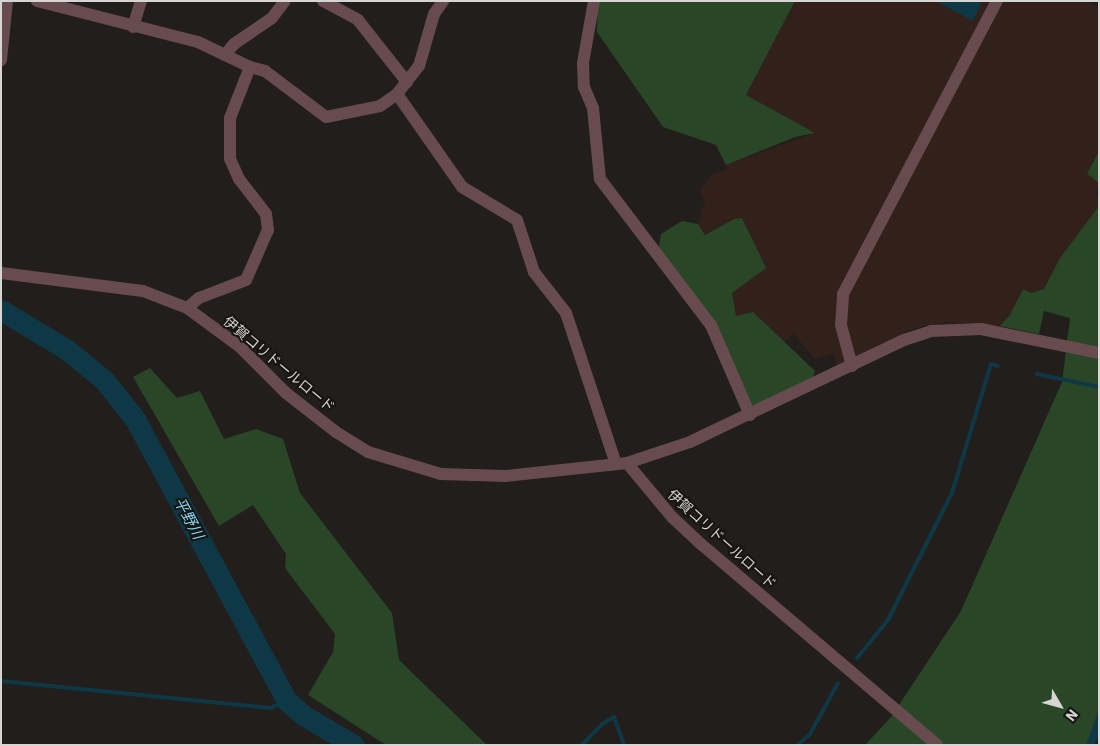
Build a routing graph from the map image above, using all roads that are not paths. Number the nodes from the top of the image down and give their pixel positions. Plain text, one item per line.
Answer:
1 (7, 1) edge
2 (37, 1) edge
3 (141, 1) edge
4 (285, 1) edge
5 (323, 1) edge
6 (443, 1) edge
7 (594, 1) edge
8 (996, 1) edge
9 (133, 27) junction
10 (225, 55) junction
11 (1, 60) edge
12 (250, 67) junction
13 (407, 82) junction
14 (397, 94) junction
15 (1, 273) edge
16 (187, 308) junction
17 (1099, 353) edge
18 (852, 366) junction
19 (750, 414) junction
20 (621, 464) junction
21 (937, 745) edge

1 - 11 street
2 - 9 street
3 - 9 street
4 - 10 street
5 - 13 street
6 - 13 street
7 - 19 street
8 - 18 street
9 - 10 street
10 - 12 street
12 - 14 street
12 - 16 street
13 - 14 street
14 - 20 street
15 - 16 street, 伊賀コリドールロード
16 - 20 street, 伊賀コリドールロード
17 - 18 street
18 - 19 street
19 - 20 street
20 - 21 street, 伊賀コリドールロード

